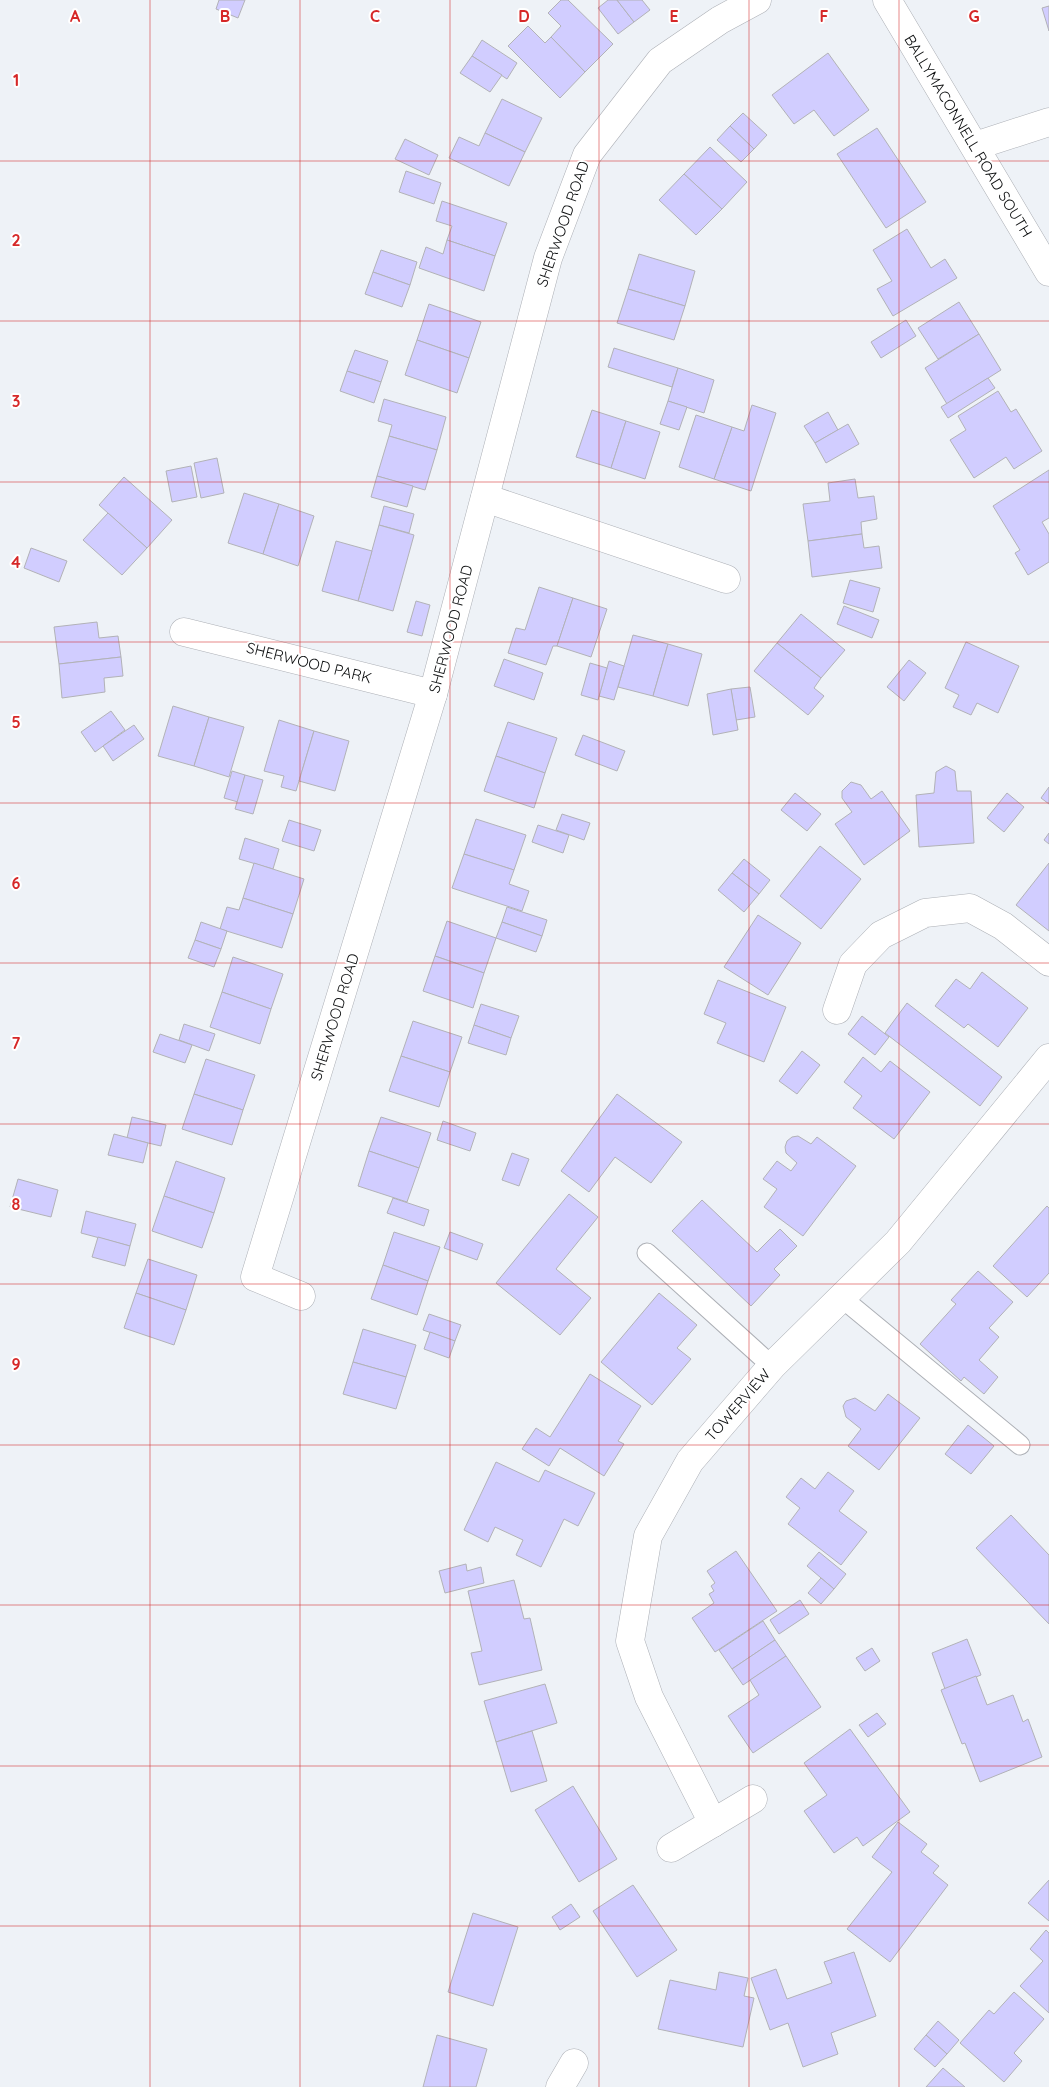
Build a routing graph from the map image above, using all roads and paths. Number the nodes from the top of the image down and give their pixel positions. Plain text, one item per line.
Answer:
1 (757, 0) edge
2 (887, 0) edge
3 (1049, 122) edge
4 (975, 146) junction
5 (1049, 272) edge
6 (485, 498) junction
7 (726, 579) dead end
8 (184, 632) dead end
9 (434, 694) junction
10 (1049, 962) edge
11 (837, 1010) dead end
12 (1049, 1058) edge
13 (647, 1253) dead end
14 (301, 1296) dead end
15 (842, 1298) junction
16 (772, 1366) junction
17 (1020, 1445) dead end
18 (753, 1799) dead end
19 (713, 1823) junction
20 (671, 1848) dead end
21 (574, 2063) dead end
22 (560, 2087) edge

1 - 6 street, SHERWOOD ROAD
2 - 4 street, BALLYMACONNELL ROAD SOUTH
3 - 4 street
4 - 5 street, BALLYMACONNELL ROAD SOUTH
6 - 7 street
6 - 9 street, SHERWOOD ROAD
8 - 9 street, SHERWOOD PARK
9 - 14 street, SHERWOOD ROAD
10 - 11 street
12 - 15 street, TOWERVIEW
13 - 16 lane
15 - 16 street, TOWERVIEW
15 - 17 lane
16 - 19 street, TOWERVIEW
18 - 19 street
19 - 20 street
21 - 22 street

